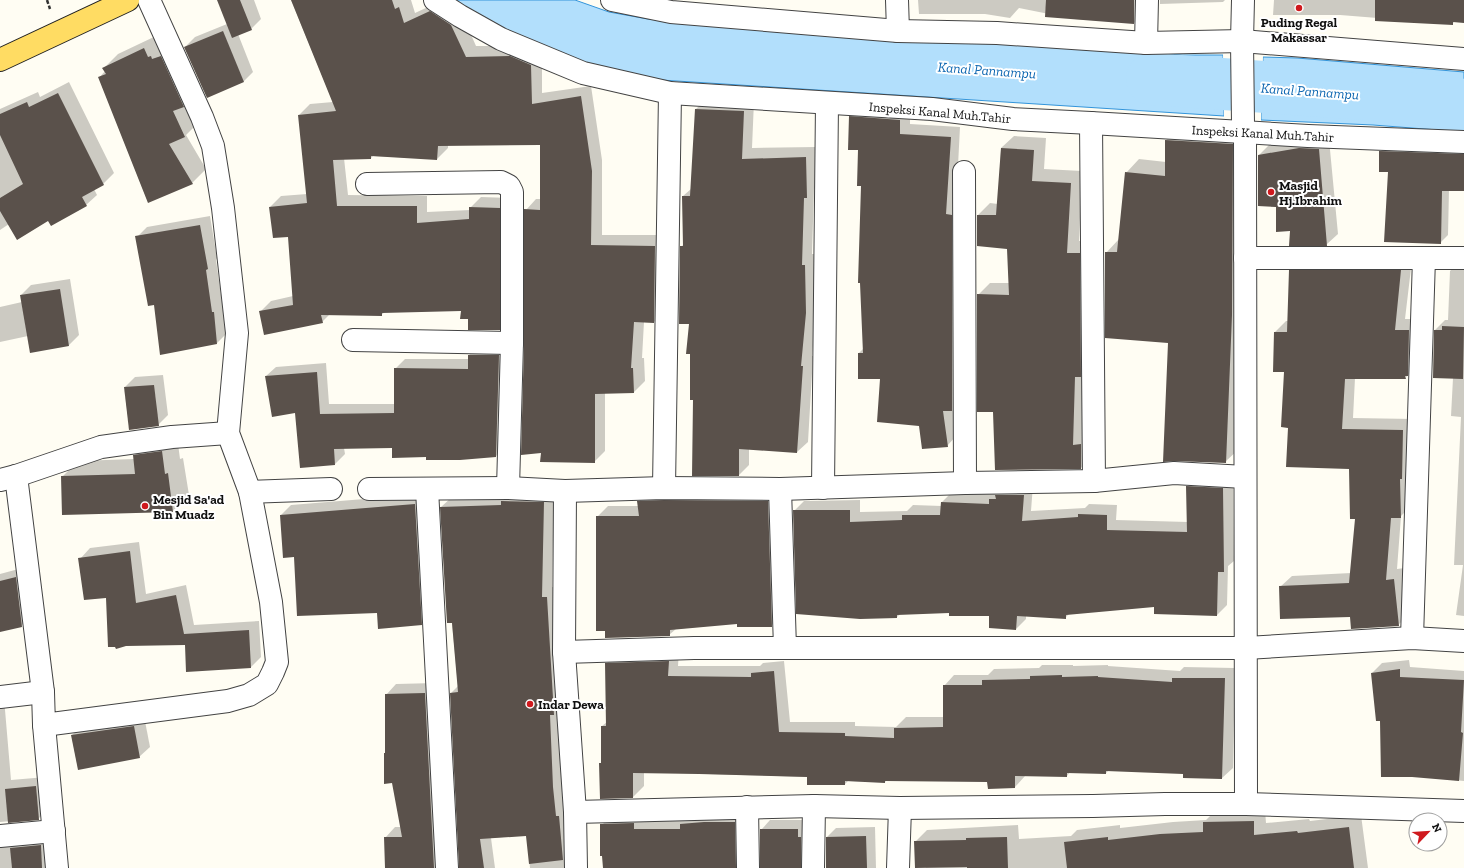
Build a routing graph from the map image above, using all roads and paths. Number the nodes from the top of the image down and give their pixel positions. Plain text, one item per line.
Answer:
1 (128, 0) edge
2 (149, 0) edge
3 (435, 0) edge
4 (612, 0) edge
5 (897, 0) edge
6 (1147, 0) edge
7 (1243, 0) edge
8 (898, 31) junction
9 (1146, 43) junction
10 (1242, 49) junction
11 (1464, 59) edge
12 (0, 60) edge
13 (670, 93) junction
14 (827, 103) junction
15 (1091, 123) junction
16 (1244, 128) junction
17 (1464, 142) edge
18 (964, 172) dead end
19 (366, 184) dead end
20 (1245, 258) junction
21 (1424, 258) junction
22 (1464, 258) edge
23 (353, 340) dead end
24 (512, 344) junction
25 (228, 433) junction
26 (1246, 477) junction
27 (8, 478) edge
28 (1094, 481) junction
29 (965, 483) junction
30 (427, 488) junction
31 (508, 488) junction
32 (664, 488) junction
33 (823, 488) junction
34 (331, 489) dead end
35 (369, 489) dead end
36 (780, 489) junction
37 (565, 491) junction
38 (250, 492) junction
39 (1412, 638) junction
40 (1464, 641) edge
41 (785, 648) junction
42 (1246, 648) junction
43 (564, 652) junction
44 (43, 692) junction
45 (0, 697) edge
46 (44, 725) junction
47 (1246, 804) junction
48 (814, 806) junction
49 (747, 807) junction
50 (900, 808) junction
51 (1464, 811) edge
52 (575, 812) junction
53 (54, 831) junction
54 (0, 836) edge
55 (57, 868) edge
56 (447, 868) edge
57 (576, 868) edge
58 (748, 868) edge
59 (813, 868) edge
60 (898, 868) edge

1 - 12 main road
2 - 25 street
3 - 13 street, Inspeksi Kanal Muh.Tahir
4 - 8 street
5 - 8 street
6 - 9 street
7 - 10 street
8 - 9 street
9 - 10 street
10 - 11 street
10 - 16 street
13 - 14 street, Inspeksi Kanal Muh.Tahir
13 - 32 street
14 - 15 street, Inspeksi Kanal Muh.Tahir
14 - 33 street
15 - 16 street, Inspeksi Kanal Muh.Tahir
15 - 28 street
16 - 17 street, Inspeksi Kanal Muh.Tahir
16 - 20 street
18 - 29 street
19 - 24 street
20 - 21 street
20 - 26 street
21 - 22 street
21 - 39 street
23 - 24 street
24 - 31 street
25 - 27 street
25 - 38 street
26 - 28 street
26 - 42 street
27 - 44 street
28 - 29 street
29 - 33 street
30 - 31 street
30 - 35 street
30 - 56 street
31 - 37 street
32 - 36 street
32 - 37 street
33 - 36 street
34 - 38 street
36 - 41 street
37 - 43 street
38 - 46 street
39 - 40 street
39 - 42 street
41 - 42 street
41 - 43 street
42 - 47 street
43 - 52 street
44 - 45 street
44 - 46 street
46 - 53 street
47 - 50 street
47 - 51 street
48 - 49 street
48 - 50 street
48 - 59 street
49 - 52 street
49 - 58 street
50 - 60 street
52 - 57 street
53 - 54 street
53 - 55 street

